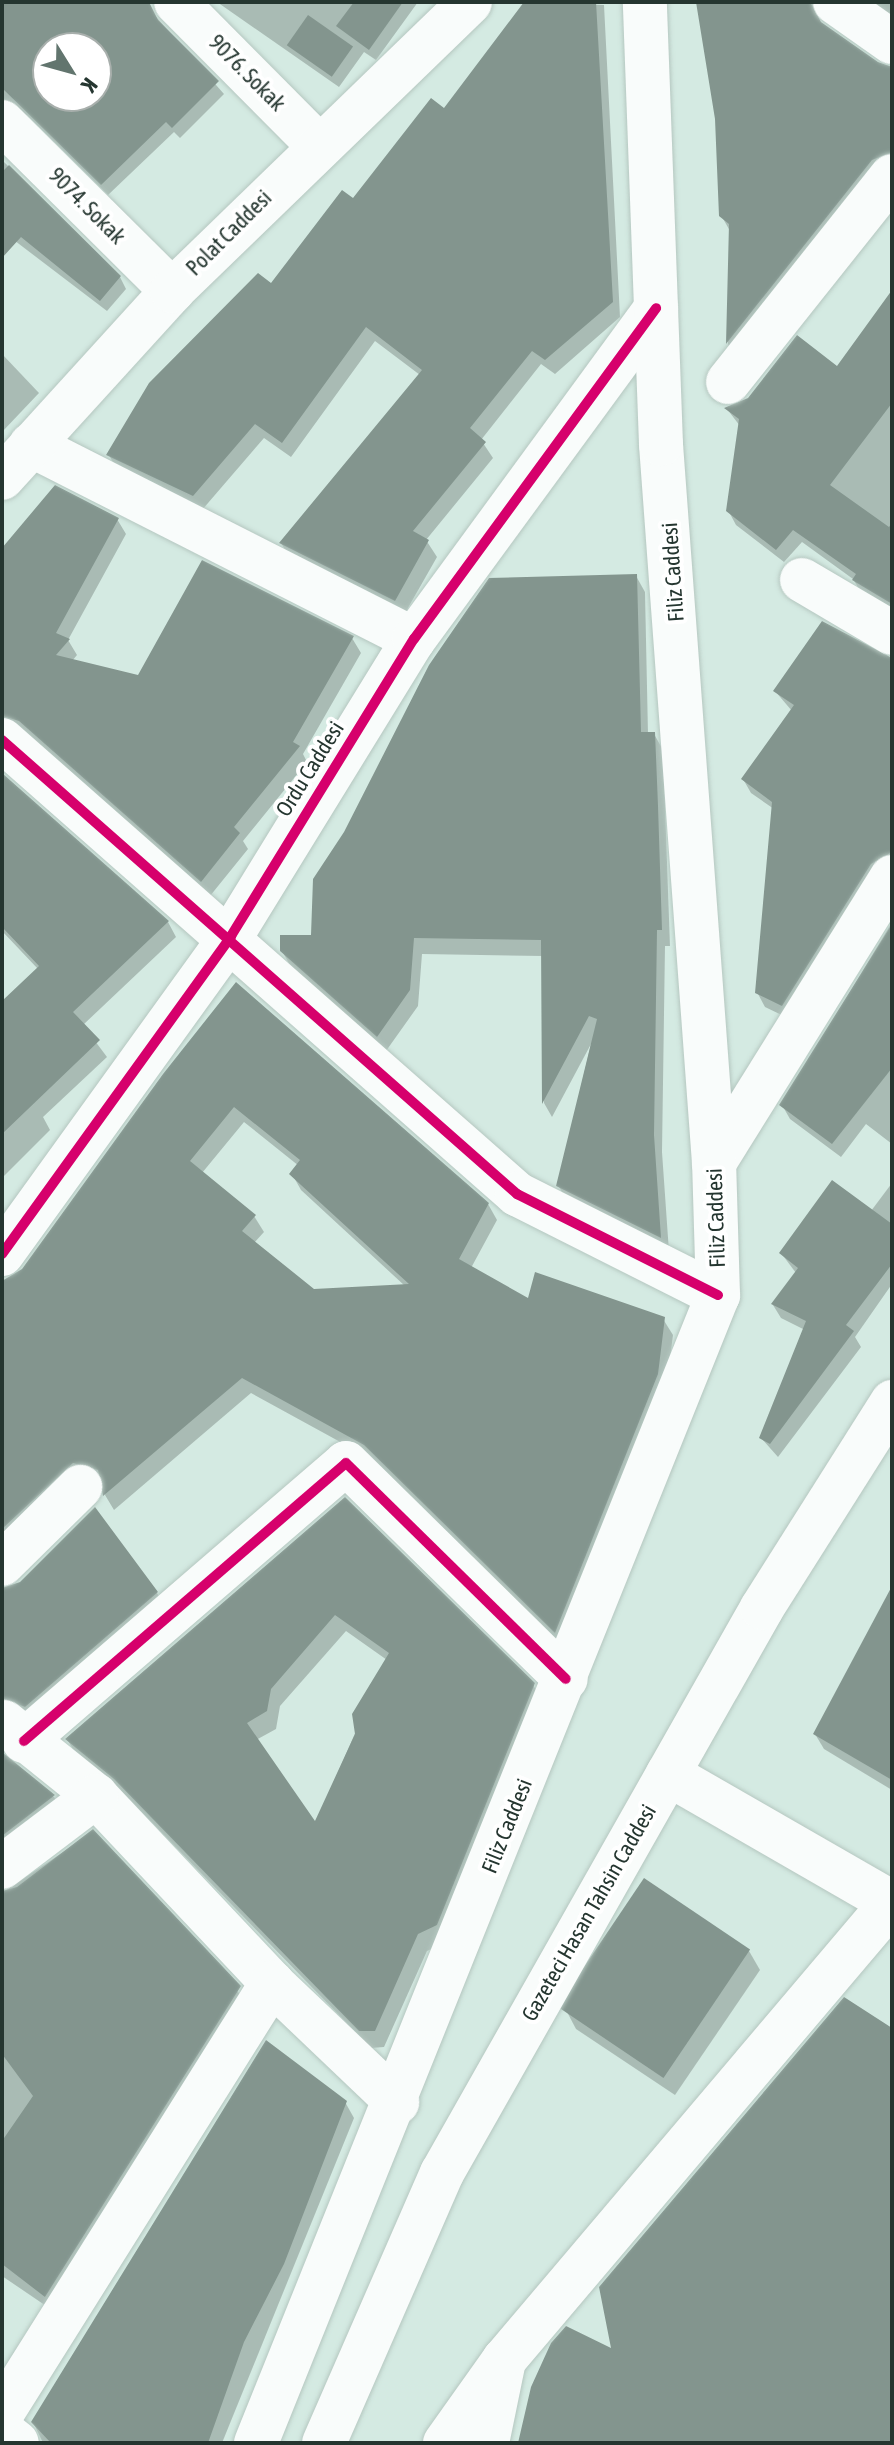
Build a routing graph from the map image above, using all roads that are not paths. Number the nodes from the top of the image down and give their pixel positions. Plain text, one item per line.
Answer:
1 (176, 2) edge
2 (645, 2) edge
3 (835, 2) edge
4 (467, 3) edge
5 (892, 42) edge
6 (2, 122) edge
7 (318, 145) junction
8 (892, 176) edge
9 (172, 291) junction
10 (656, 308) junction
11 (728, 382) dead end
12 (31, 445) junction
13 (2, 478) edge
14 (802, 580) dead end
15 (892, 633) edge
16 (414, 639) junction
17 (2, 740) edge
18 (892, 877) edge
19 (231, 936) junction
20 (714, 1163) junction
21 (2, 1254) edge
22 (718, 1295) junction
23 (892, 1402) edge
24 (80, 1487) dead end
25 (2, 1564) edge
26 (566, 1679) junction
27 (13, 1731) edge
28 (668, 1774) junction
29 (96, 1796) junction
30 (2, 1867) edge
31 (892, 1902) edge
32 (272, 1983) junction
33 (397, 2102) junction
34 (504, 2360) junction
35 (2, 2413) edge
36 (2, 2431) edge
37 (17, 2443) edge
38 (256, 2443) edge
39 (324, 2443) edge
40 (445, 2443) edge
41 (487, 2443) edge

1 - 7 street, 9076. Sokak
2 - 10 street, Filiz Caddesi
3 - 5 street
4 - 7 street, Polat Caddesi
6 - 9 street, 9074. Sokak
7 - 9 street, Polat Caddesi
8 - 11 street
9 - 12 street, Polat Caddesi
10 - 16 street, Ordu Caddesi
10 - 20 street, Filiz Caddesi
12 - 13 street, Polat Caddesi
12 - 16 street
14 - 15 street
16 - 19 street, Ordu Caddesi
17 - 19 street
18 - 20 street
19 - 21 street, Ordu Caddesi
19 - 22 street
20 - 22 street, Filiz Caddesi
22 - 26 street, Filiz Caddesi
23 - 28 street, Gazeteci Hasan Tahsin Caddesi
24 - 25 street
26 - 27 street
26 - 33 street, Filiz Caddesi
27 - 29 street
28 - 31 street
28 - 39 street, Gazeteci Hasan Tahsin Caddesi
29 - 30 street
29 - 32 street
31 - 34 street
32 - 33 street
32 - 35 street
33 - 38 street, Filiz Caddesi
34 - 40 street
34 - 41 street
36 - 37 street

